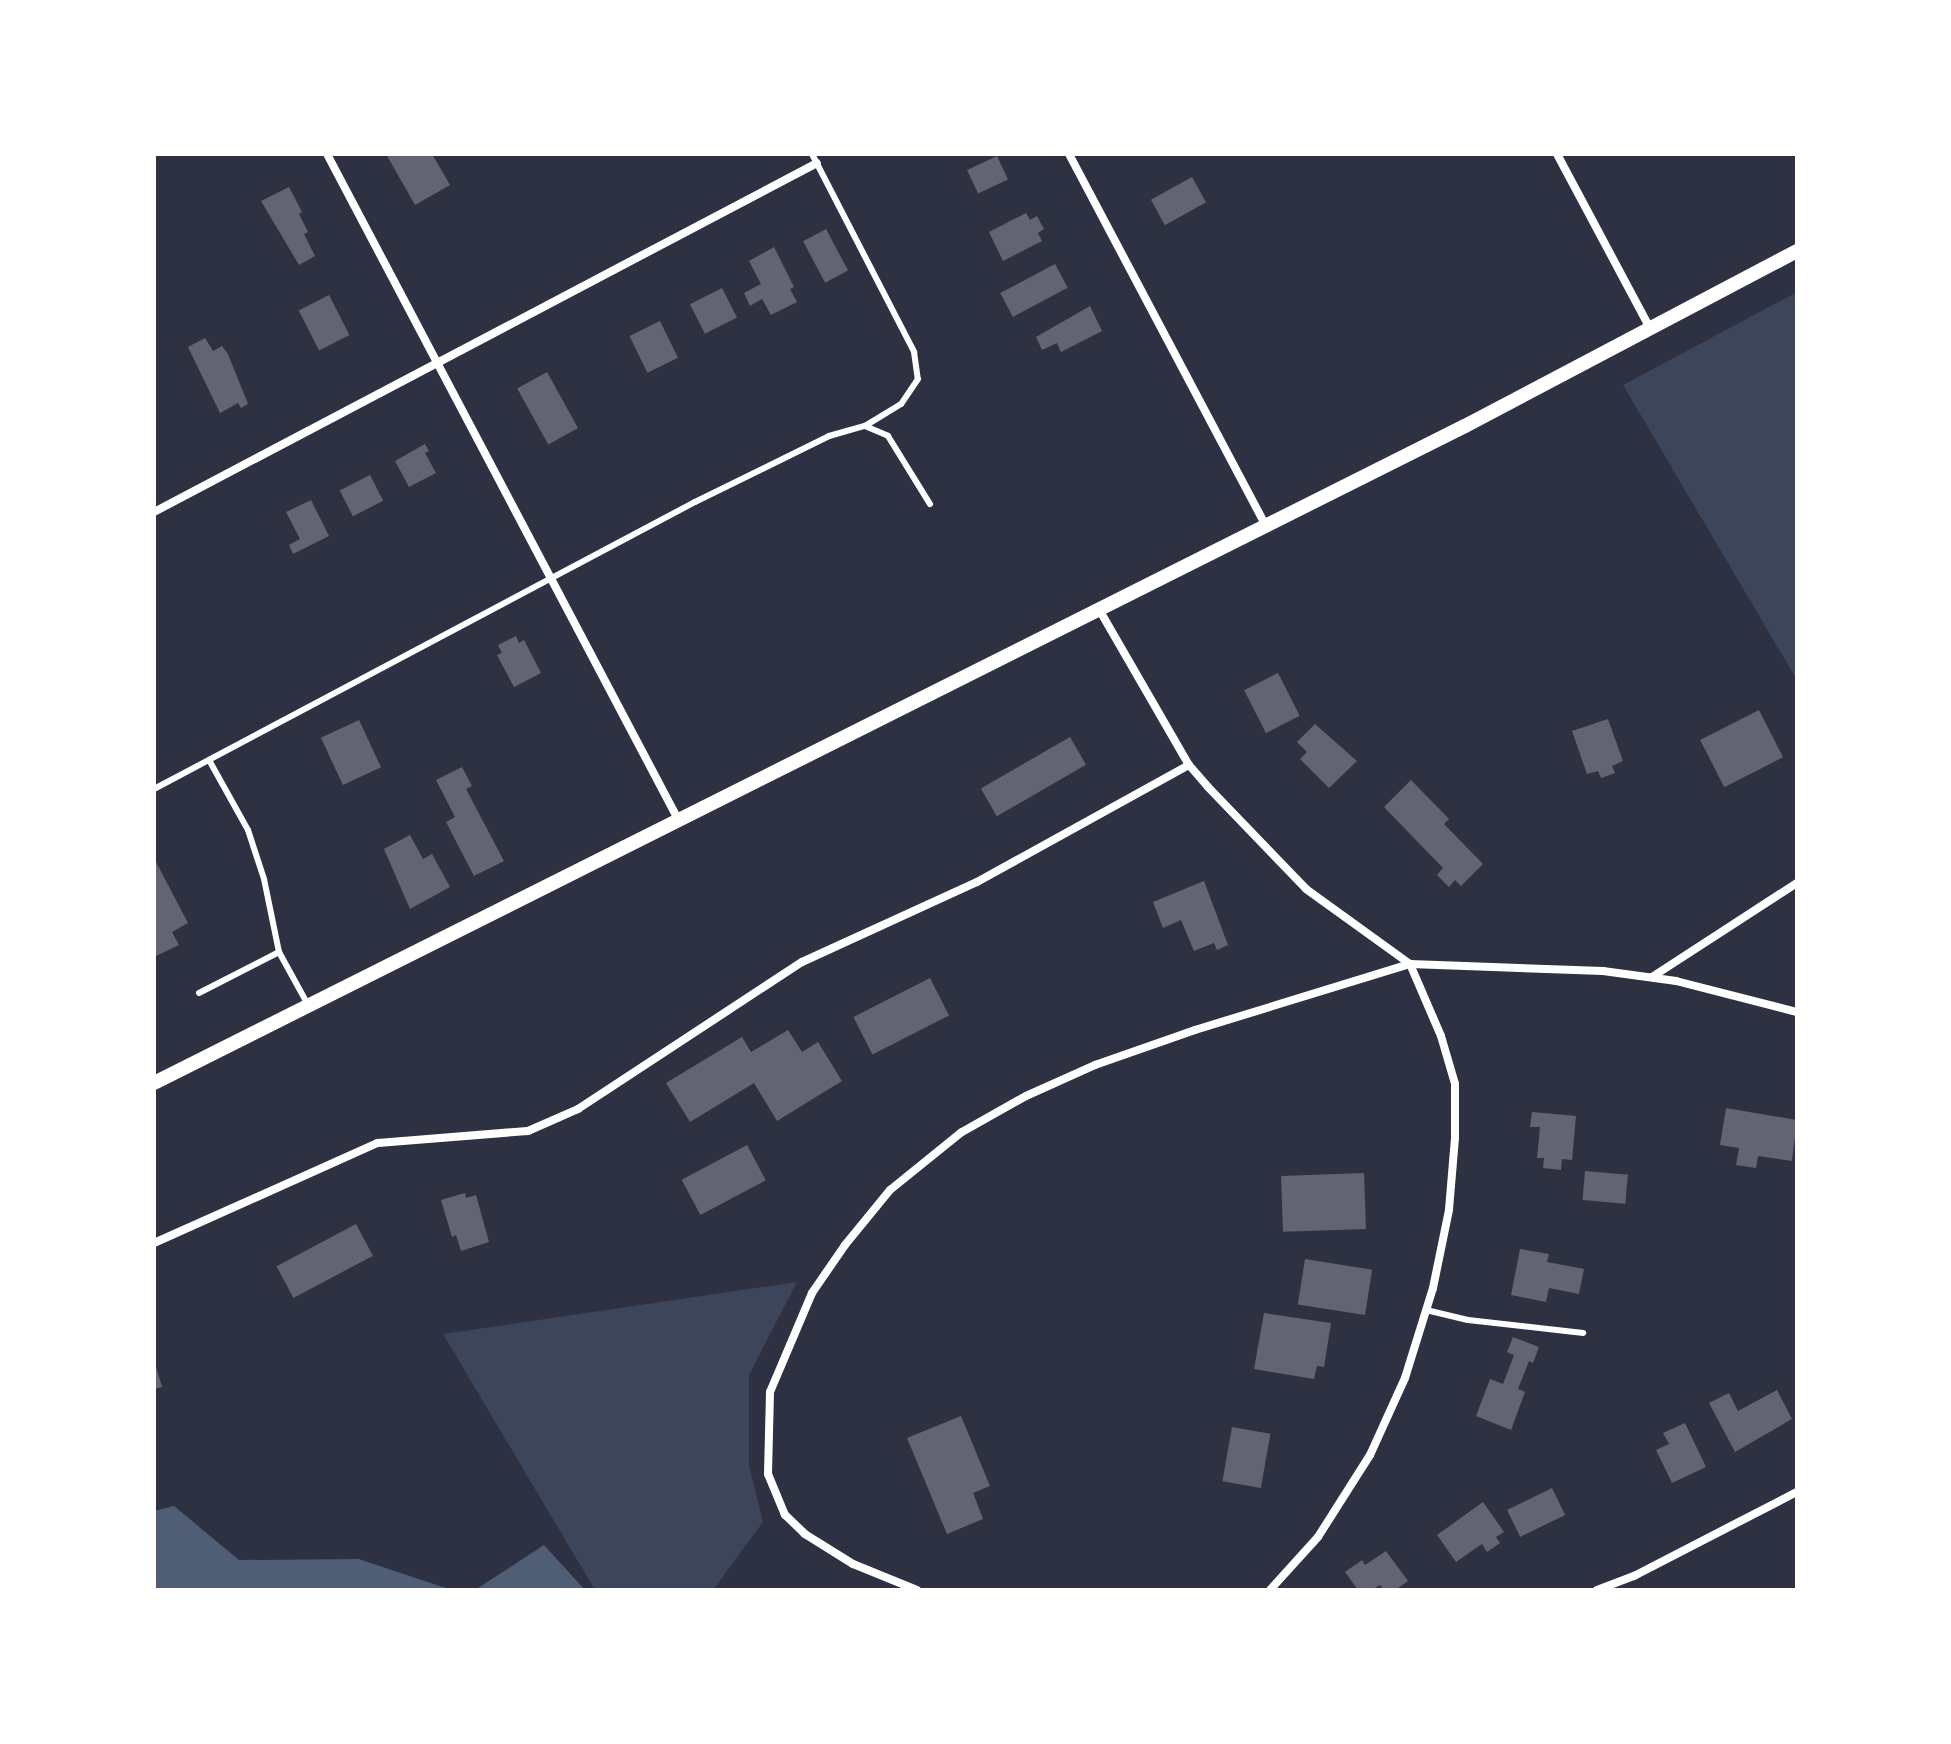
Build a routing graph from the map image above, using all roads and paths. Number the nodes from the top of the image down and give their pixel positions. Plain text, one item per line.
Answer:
1 (327, 154) edge
2 (1069, 154) edge
3 (1557, 154) edge
4 (815, 158) edge
5 (1797, 251) edge
6 (1650, 328) junction
7 (439, 362) junction
8 (865, 426) junction
9 (930, 504) dead end
10 (154, 512) edge
11 (1266, 526) junction
12 (552, 578) junction
13 (1100, 611) junction
14 (209, 760) junction
15 (1189, 765) junction
16 (154, 789) edge
17 (679, 821) junction
18 (1797, 883) edge
19 (279, 952) junction
20 (1410, 964) junction
21 (1652, 977) junction
22 (199, 993) dead end
23 (309, 1006) junction
24 (1797, 1012) edge
25 (154, 1083) edge
26 (154, 1243) edge
27 (1426, 1310) junction
28 (1583, 1333) dead end
29 (1797, 1492) edge
30 (917, 1590) edge
31 (1270, 1590) edge
32 (1597, 1590) edge

1 - 7 street
2 - 11 street
3 - 6 street
4 - 7 street
4 - 8 lane
5 - 6 street
6 - 11 street
7 - 10 street
7 - 12 street
8 - 9 lane
8 - 12 lane
11 - 13 street
12 - 14 lane
12 - 17 street
13 - 15 street
13 - 17 street
14 - 16 lane
14 - 19 lane
15 - 20 street
15 - 26 street
17 - 23 street
18 - 21 street
19 - 22 lane
19 - 23 lane
20 - 21 street
20 - 27 street
20 - 30 street
21 - 24 street
23 - 25 street
27 - 28 lane
27 - 31 street
29 - 32 street

